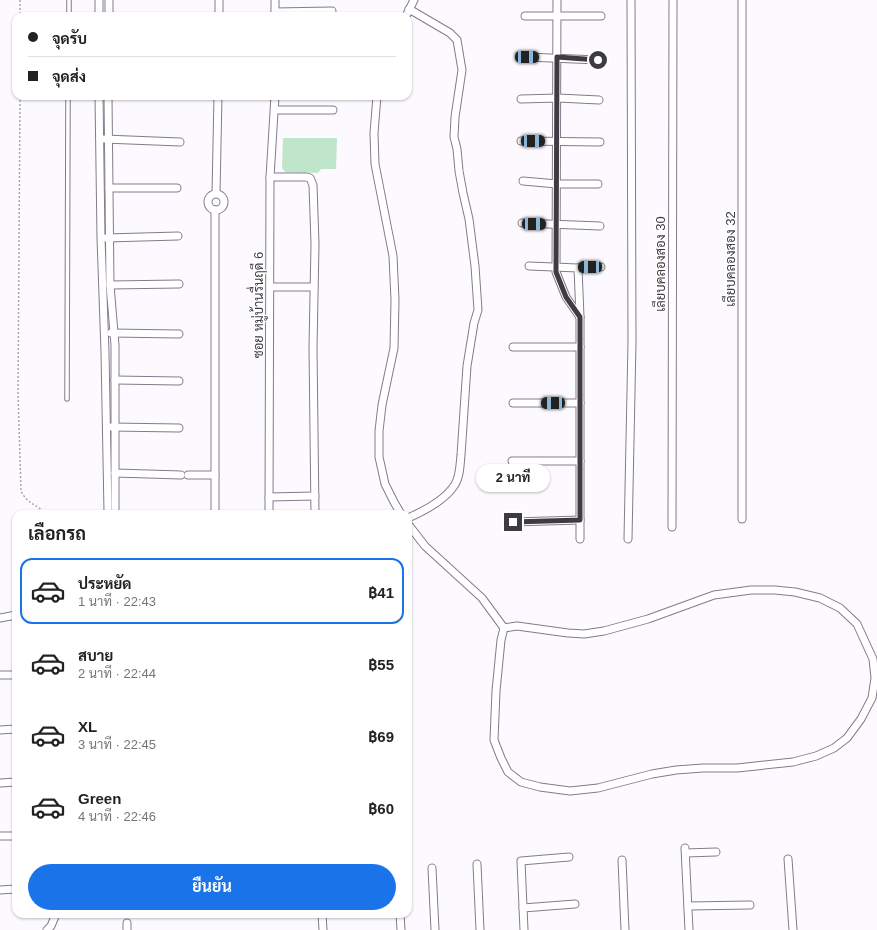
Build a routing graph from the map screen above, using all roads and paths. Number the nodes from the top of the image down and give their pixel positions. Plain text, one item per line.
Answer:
1 (20, 0) edge
2 (69, 0) edge
3 (99, 0) edge
4 (109, 0) edge
5 (219, 0) edge
6 (276, 0) edge
7 (414, 0) edge
8 (557, 0) edge
9 (631, 0) edge
10 (673, 0) edge
11 (742, 0) edge
12 (410, 9) junction
13 (332, 11) dead end
14 (20, 12) edge
15 (69, 12) edge
16 (99, 12) edge
17 (109, 12) edge
18 (219, 12) edge
19 (275, 12) edge
20 (313, 12) edge
21 (408, 12) edge
22 (557, 15) junction
23 (525, 16) dead end
24 (601, 16) dead end
25 (527, 57) dead end
26 (557, 57) junction
27 (598, 60) dead end
28 (558, 98) junction
29 (521, 99) dead end
30 (20, 100) edge
31 (68, 100) edge
32 (99, 100) edge
33 (108, 100) edge
34 (218, 100) edge
35 (275, 100) edge
36 (377, 100) edge
37 (599, 100) dead end
38 (275, 110) junction
39 (332, 110) dead end
40 (99, 138) junction
41 (108, 139) junction
42 (522, 141) dead end
43 (557, 141) junction
44 (180, 142) dead end
45 (600, 142) dead end
46 (270, 177) junction
47 (523, 181) dead end
48 (557, 184) junction
49 (598, 184) dead end
50 (109, 188) junction
51 (177, 188) dead end
52 (216, 193) junction
53 (215, 210) junction
54 (522, 223) dead end
55 (557, 224) junction
56 (600, 226) dead end
57 (178, 236) dead end
58 (101, 238) junction
59 (110, 238) junction
60 (529, 266) dead end
61 (556, 266) junction
62 (601, 267) dead end
63 (578, 268) junction
64 (179, 284) dead end
65 (110, 285) junction
66 (270, 287) junction
67 (314, 287) junction
68 (580, 317) junction
69 (104, 333) junction
70 (114, 333) junction
71 (178, 334) dead end
72 (513, 346) dead end
73 (580, 347) junction
74 (115, 380) junction
75 (178, 381) dead end
76 (67, 400) dead end
77 (513, 403) dead end
78 (580, 403) junction
79 (106, 428) junction
80 (115, 428) junction
81 (178, 428) dead end
82 (512, 461) dead end
83 (580, 461) junction
84 (115, 474) junction
85 (215, 475) junction
86 (315, 496) junction
87 (269, 497) junction
88 (42, 510) edge
89 (111, 510) edge
90 (111, 510) edge
91 (215, 510) edge
92 (269, 510) edge
93 (315, 510) edge
94 (399, 510) edge
95 (412, 516) edge
96 (742, 519) dead end
97 (580, 520) junction
98 (513, 522) dead end
99 (672, 527) dead end
100 (412, 529) edge
101 (580, 539) dead end
102 (628, 539) dead end
103 (12, 616) edge
104 (0, 618) edge
105 (504, 628) junction
106 (875, 664) edge
107 (0, 675) edge
108 (12, 675) edge
109 (0, 730) edge
110 (12, 730) edge
111 (0, 782) edge
112 (12, 782) edge
113 (0, 836) edge
114 (12, 836) edge
115 (716, 852) dead end
116 (568, 857) dead end
117 (788, 859) dead end
118 (622, 860) dead end
119 (477, 864) dead end
120 (432, 868) dead end
121 (12, 889) edge
122 (0, 890) edge
123 (575, 904) dead end
124 (750, 905) dead end
125 (688, 906) junction
126 (523, 908) junction
127 (54, 918) edge
128 (322, 918) edge
129 (400, 918) edge
130 (47, 930) edge
131 (322, 930) edge
132 (401, 930) edge
133 (435, 930) edge
134 (480, 930) edge
135 (524, 930) edge
136 (625, 930) edge
137 (689, 930) edge
138 (793, 930) edge

1 - 14 path
2 - 15 lane
3 - 16 street
4 - 17 street
5 - 18 street
6 - 19 street
7 - 12 street
8 - 22 street
9 - 102 street
10 - 99 street, เลียบคลองสอง 30
11 - 96 street, เลียบคลองสอง 32
12 - 21 street
12 - 95 street
13 - 20 street
22 - 23 street
22 - 24 street
22 - 26 street
25 - 26 street
26 - 27 street
26 - 28 street
28 - 29 street
28 - 37 street
28 - 43 street
30 - 88 path
31 - 76 lane
32 - 40 street
33 - 41 street
34 - 52 street
35 - 38 street, ซอย หมู่บ้านรื่นฤดี 6
36 - 94 street
38 - 39 street
38 - 46 street, ซอย หมู่บ้านรื่นฤดี 6
40 - 41 street
40 - 58 street
41 - 44 street
41 - 50 street
42 - 43 street
43 - 45 street
43 - 48 street
46 - 66 street, ซอย หมู่บ้านรื่นฤดี 6
46 - 67 street
47 - 48 street
48 - 49 street
48 - 55 street
50 - 51 street
50 - 59 street
52 - 53 street
52 - 53 street
53 - 85 street
54 - 55 street
55 - 56 street
55 - 61 street
57 - 59 street
58 - 59 street
58 - 69 street
59 - 65 street
60 - 61 street
61 - 63 street
61 - 68 street
62 - 63 street
63 - 68 street
64 - 65 street
65 - 70 street
66 - 67 street
66 - 87 street, ซอย หมู่บ้านรื่นฤดี 6
67 - 86 street
68 - 73 street
69 - 70 street
69 - 79 street
70 - 71 street
70 - 74 street
72 - 73 street
73 - 78 street
74 - 75 street
74 - 80 street
77 - 78 street
78 - 83 street
79 - 80 street
79 - 89 street
80 - 81 street
80 - 84 street
82 - 83 street
83 - 97 street
84 - 85 street
84 - 90 street
85 - 91 street
86 - 87 street
86 - 93 street
87 - 92 street, ซอย หมู่บ้านรื่นฤดี 6
97 - 98 street
97 - 101 street
100 - 105 street
103 - 104 street
105 - 106 street
105 - 106 street
107 - 108 street
109 - 110 street
111 - 112 street
113 - 114 street
115 - 125 street
116 - 126 street
117 - 138 street
118 - 136 street
119 - 134 street
120 - 133 street
121 - 122 street
123 - 126 street
124 - 125 street
125 - 137 street
126 - 135 street
127 - 130 street
128 - 131 street
129 - 132 street

